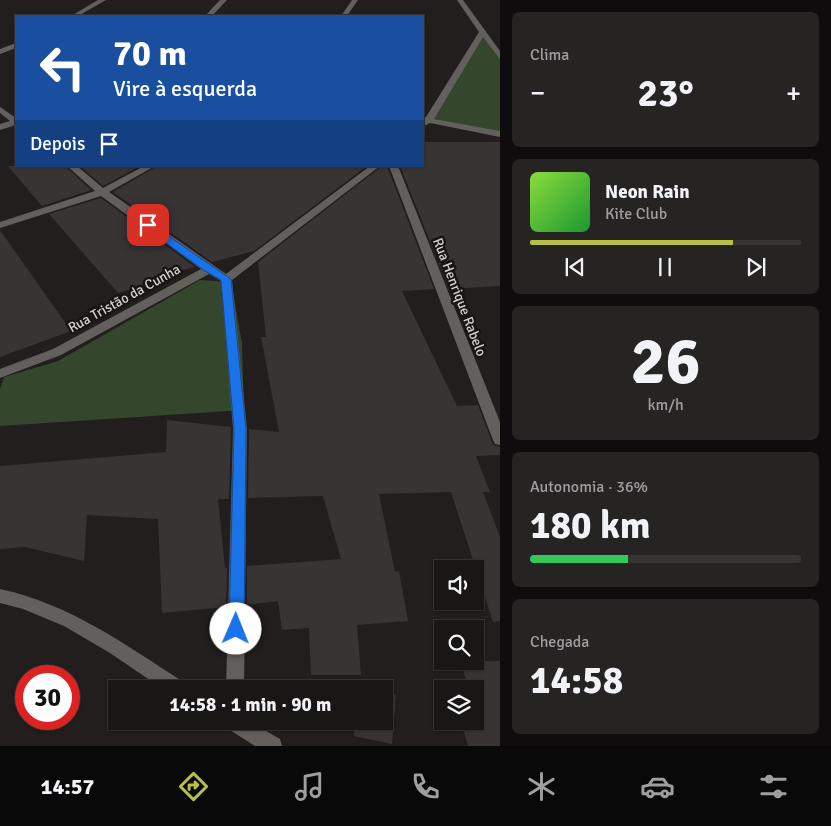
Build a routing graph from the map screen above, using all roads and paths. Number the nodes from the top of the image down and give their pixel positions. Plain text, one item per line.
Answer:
1 (103, 0) edge
2 (224, 0) edge
3 (355, 0) edge
4 (460, 0) edge
5 (76, 15) edge
6 (209, 15) edge
7 (345, 15) edge
8 (483, 30) junction
9 (15, 45) edge
10 (0, 52) edge
11 (500, 57) edge
12 (0, 109) edge
13 (15, 121) edge
14 (15, 122) edge
15 (424, 122) edge
16 (0, 127) edge
17 (500, 134) edge
18 (72, 167) edge
19 (149, 167) edge
20 (375, 167) edge
21 (392, 167) edge
22 (102, 192) junction
23 (0, 225) edge
24 (209, 269) junction
25 (226, 279) junction
26 (0, 374) edge
27 (500, 440) edge
28 (0, 596) edge
29 (165, 680) edge
30 (236, 680) edge
31 (247, 730) edge
32 (273, 746) edge

1 - 5 street
2 - 6 street
3 - 7 street
4 - 8 street
8 - 11 street
8 - 15 street
9 - 10 street
12 - 13 street
14 - 16 street
15 - 17 street
18 - 22 street
19 - 22 street
20 - 25 street
21 - 27 street, Rua Henrique Rabelo
22 - 23 street
22 - 24 street
24 - 25 street
24 - 26 street, Rua Tristão da Cunha
25 - 30 street
28 - 29 street
31 - 32 street

